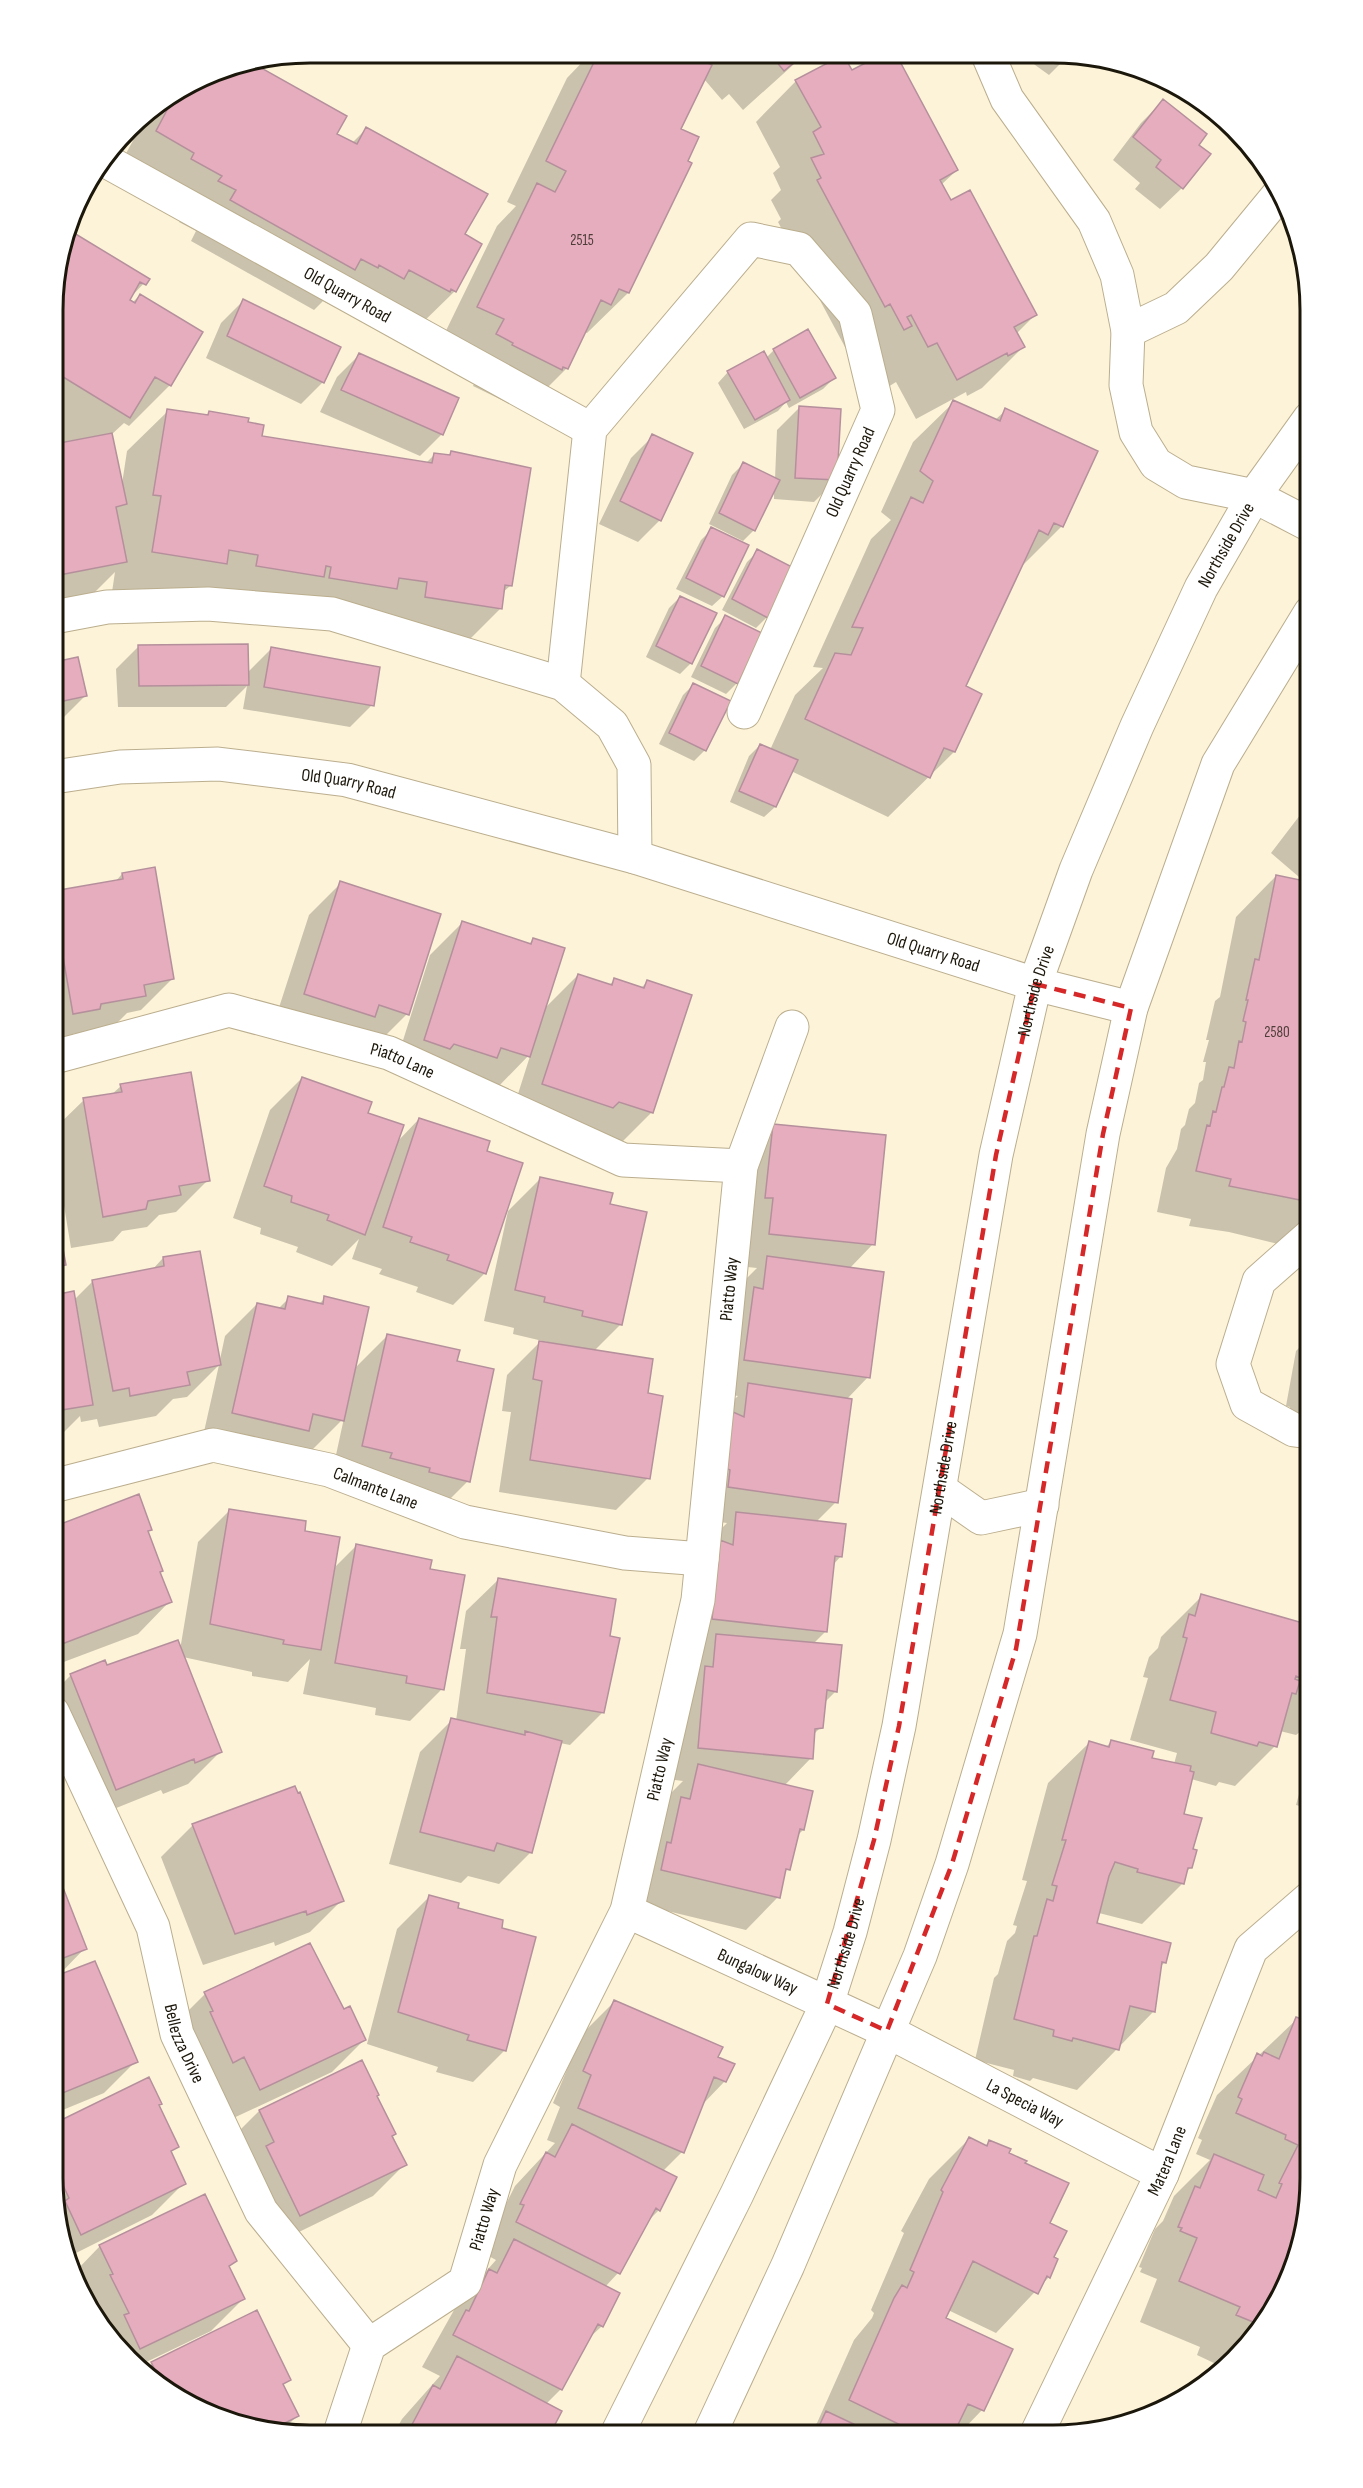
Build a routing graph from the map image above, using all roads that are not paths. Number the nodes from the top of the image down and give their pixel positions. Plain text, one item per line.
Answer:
1 (992, 63) edge
2 (111, 164) edge
3 (1274, 201) edge
4 (1128, 331) junction
5 (590, 429) junction
6 (1300, 432) edge
7 (1254, 496) junction
8 (1300, 520) edge
9 (63, 615) edge
10 (1300, 629) edge
11 (563, 684) junction
12 (744, 712) dead end
13 (63, 776) edge
14 (635, 857) junction
15 (1035, 984) junction
16 (1131, 1008) junction
17 (792, 1027) dead end
18 (63, 1055) edge
19 (741, 1166) junction
20 (1300, 1245) edge
21 (1300, 1431) edge
22 (63, 1483) edge
23 (941, 1490) junction
24 (1042, 1505) junction
25 (702, 1559) junction
26 (63, 1734) edge
27 (1300, 1907) edge
28 (627, 1911) junction
29 (827, 2004) junction
30 (887, 2031) junction
31 (1162, 2175) junction
32 (369, 2345) junction
33 (343, 2425) edge
34 (622, 2425) edge
35 (713, 2425) edge
36 (1041, 2425) edge

1 - 4 street, Northside Drive
2 - 5 street, Old Quarry Road
3 - 4 street
4 - 7 street, Northside Drive
5 - 11 street
5 - 12 street, Old Quarry Road
6 - 7 street, Northside Drive
7 - 8 street, Northside Drive
7 - 15 street, Northside Drive
9 - 11 street
10 - 16 street
11 - 14 street
13 - 14 street, Old Quarry Road
14 - 15 street, Old Quarry Road
15 - 16 street, Old Quarry Road
15 - 23 street, Northside Drive
16 - 24 street
17 - 19 street, Piatto Way
18 - 19 street, Piatto Lane
19 - 25 street, Piatto Way
20 - 21 street
22 - 25 street, Calmante Lane
23 - 24 street
23 - 29 street, Northside Drive
24 - 30 street
25 - 28 street, Piatto Way
26 - 32 street, Bellezza Drive
27 - 31 street, Matera Lane
28 - 29 street, Bungalow Way
28 - 32 street, Piatto Way
29 - 30 street, Bungalow Way
29 - 34 street, Northside Drive
30 - 31 street, La Specia Way
30 - 35 street
31 - 36 street, Matera Lane
32 - 33 street

